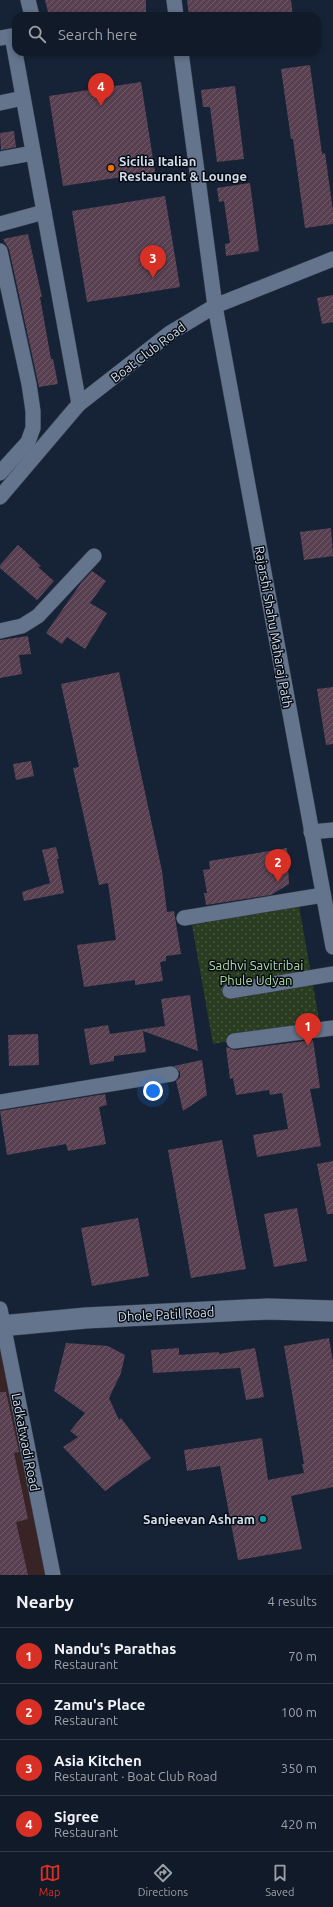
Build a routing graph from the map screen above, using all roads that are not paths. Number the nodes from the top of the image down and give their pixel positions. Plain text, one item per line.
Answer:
1 (28, 0) edge
2 (174, 0) edge
3 (31, 12) edge
4 (176, 12) edge
5 (9, 37) edge
6 (12, 50) edge
7 (13, 56) edge
8 (182, 56) edge
9 (23, 98) junction
10 (0, 103) edge
11 (33, 153) junction
12 (0, 159) edge
13 (44, 212) junction
14 (0, 224) edge
15 (0, 251) edge
16 (333, 259) edge
17 (215, 306) junction
18 (79, 404) junction
19 (32, 428) junction
20 (49, 439) junction
21 (0, 473) edge
22 (0, 497) edge
23 (94, 556) dead end
24 (0, 631) edge
25 (333, 830) edge
26 (311, 832) junction
27 (323, 895) junction
28 (184, 918) dead end
29 (333, 947) edge
30 (333, 974) edge
31 (230, 991) dead end
32 (333, 1028) edge
33 (234, 1041) dead end
34 (171, 1074) dead end
35 (0, 1102) edge
36 (333, 1311) edge
37 (1, 1320) edge
38 (53, 1575) edge

1 - 3 street
2 - 4 street
5 - 6 street
7 - 9 street
8 - 17 street, Rajarshi Shahu Maharaj Path
9 - 10 street
9 - 11 street
11 - 12 street
11 - 13 street
13 - 14 street
13 - 18 street
15 - 19 street
16 - 17 street, Boat Club Road
17 - 18 street, Boat Club Road
17 - 26 street, Rajarshi Shahu Maharaj Path
18 - 20 street, Boat Club Road
19 - 20 street
19 - 21 street
20 - 22 street, Boat Club Road
23 - 24 street
25 - 26 street
26 - 27 street, Rajarshi Shahu Maharaj Path
27 - 28 street
27 - 29 street, Rajarshi Shahu Maharaj Path
30 - 31 street
32 - 33 street
34 - 35 street
36 - 37 street, Dhole Patil Road
37 - 38 street, Ladkatwadi Road

